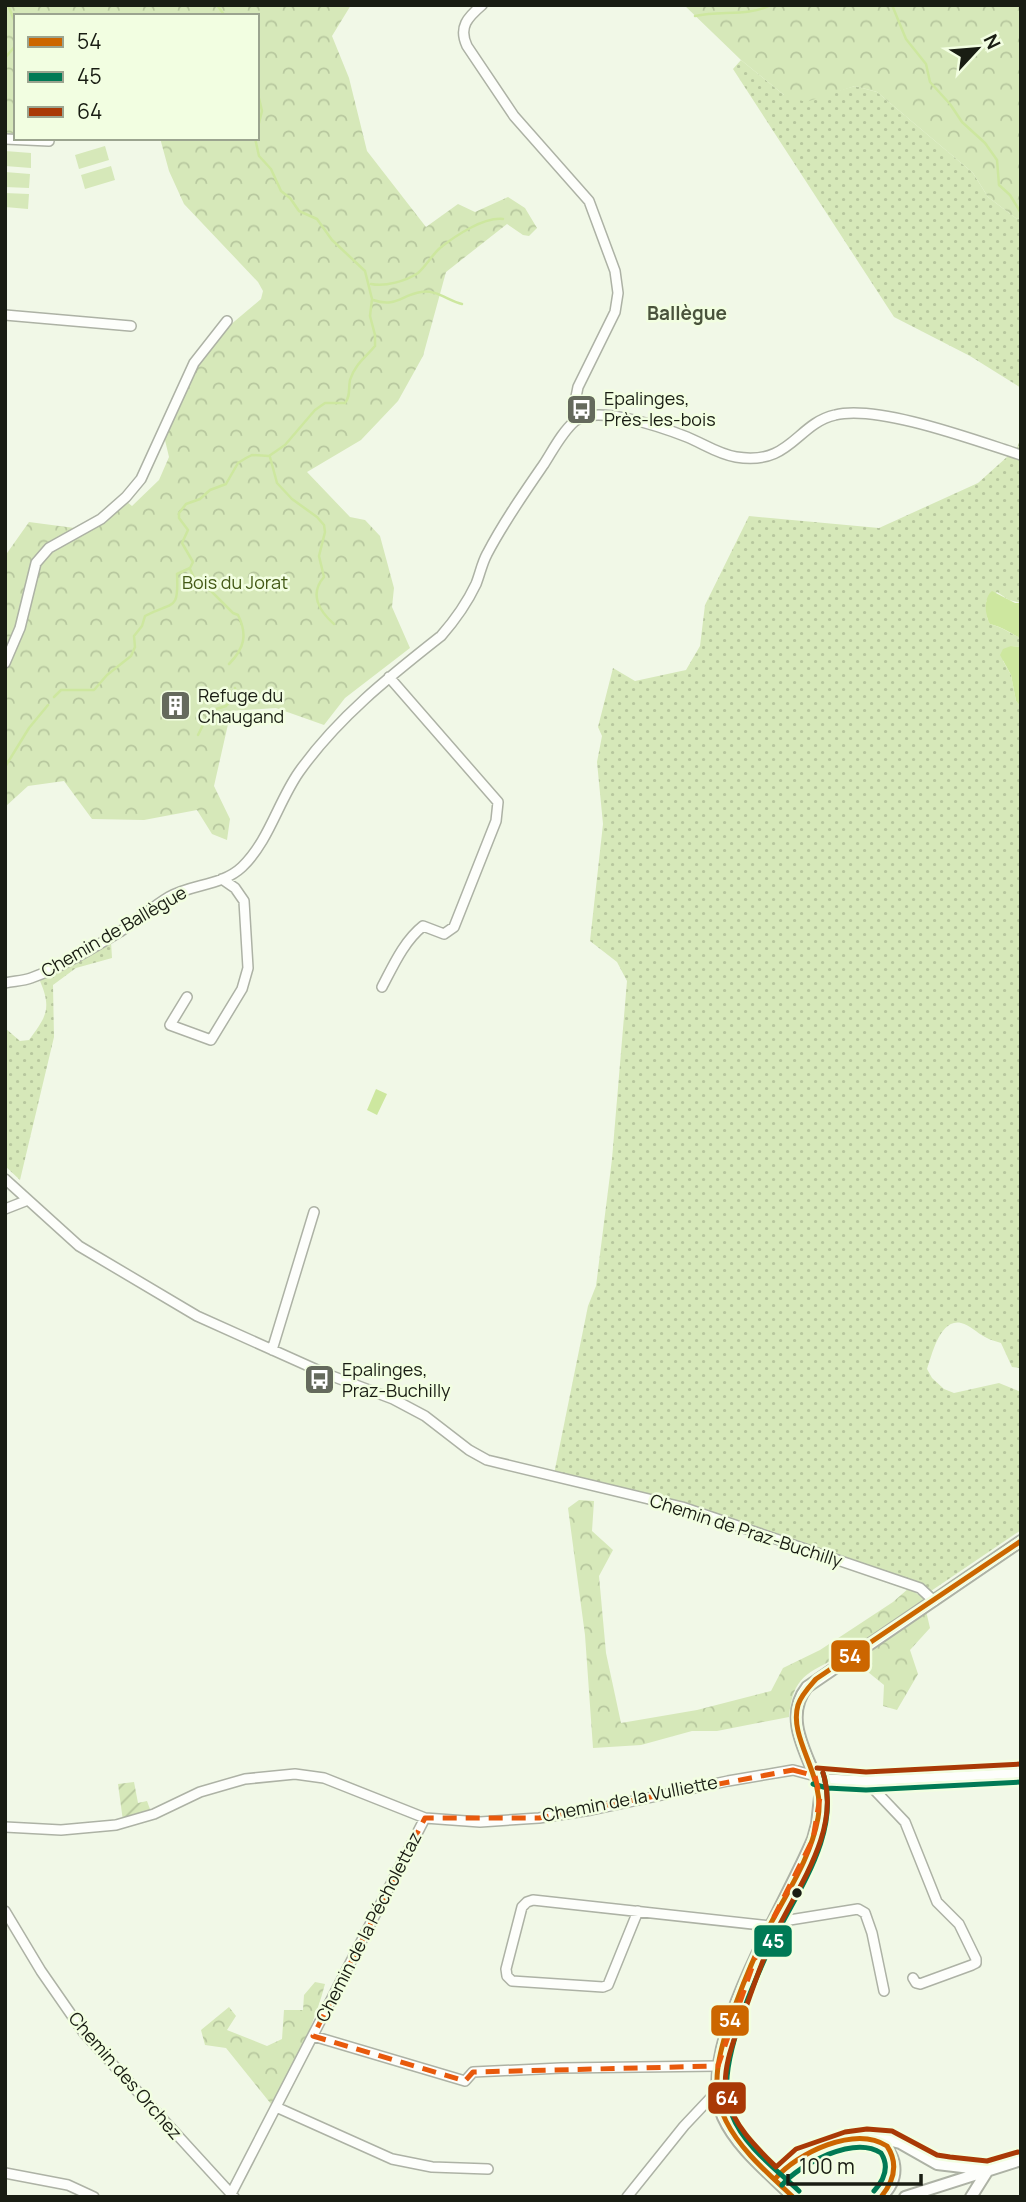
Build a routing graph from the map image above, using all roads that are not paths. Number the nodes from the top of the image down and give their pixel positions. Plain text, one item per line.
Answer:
1 (482, 5) edge
2 (27, 140) edge
3 (49, 141) dead end
4 (5, 315) edge
5 (227, 321) dead end
6 (131, 326) dead end
7 (575, 421) junction
8 (1021, 455) edge
9 (5, 663) edge
10 (389, 677) junction
11 (222, 879) junction
12 (5, 983) edge
13 (382, 987) dead end
14 (187, 997) dead end
15 (5, 1179) edge
16 (28, 1200) junction
17 (5, 1209) edge
18 (314, 1212) dead end
19 (272, 1350) junction
20 (1021, 1541) edge
21 (934, 1601) junction
22 (807, 1756) junction
23 (793, 1770) junction
24 (1021, 1773) edge
25 (815, 1776) junction
26 (866, 1781) junction
27 (820, 1797) joint
28 (425, 1818) junction
29 (5, 1827) edge
30 (5, 1911) edge
31 (638, 1911) junction
32 (770, 1925) junction
33 (913, 1978) dead end
34 (884, 1991) dead end
35 (313, 2036) junction
36 (718, 2066) junction
37 (717, 2091) junction
38 (276, 2107) junction
39 (867, 2138) junction
40 (1021, 2160) edge
41 (488, 2169) dead end
42 (988, 2170) junction
43 (5, 2174) edge
44 (775, 2179) junction
45 (232, 2196) edge
46 (94, 2197) edge
47 (627, 2197) edge
48 (793, 2197) edge
49 (881, 2197) edge
50 (905, 2197) edge
51 (971, 2197) edge

1 - 7 street
2 - 3 street
4 - 6 street
5 - 9 street
7 - 8 street
7 - 10 street, Chemin de Ballègue
10 - 11 street, Chemin de Ballègue
10 - 13 street
11 - 12 street, Chemin de Ballègue
11 - 14 street
15 - 16 street, Chemin de Praz-Buchilly
16 - 17 street
16 - 19 street, Chemin de Praz-Buchilly
18 - 19 street
19 - 21 street, Chemin de Praz-Buchilly
20 - 21 main road
21 - 22 main road
22 - 23 street
22 - 25 main road
23 - 25 street, Chemin de la Vulliette
23 - 28 street, Chemin de la Vulliette
24 - 26 street, Chemin de la Vulliette
25 - 26 street, Chemin de la Vulliette
25 - 27 street
26 - 33 street
27 - 32 main road
28 - 29 street, Chemin de la Vulliette
28 - 35 street, Chemin de la Pécholettaz
30 - 45 street, Chemin des Orchez
31 - 31 street
31 - 32 street
32 - 34 street
32 - 36 main road
35 - 36 street, Chemin de la Pécholettaz
35 - 38 street, Chemin de la Pécholettaz
36 - 37 main road
37 - 44 main road
37 - 47 street
38 - 41 street
38 - 45 street, Chemin de la Pécholettaz
39 - 42 main road
39 - 44 main road
39 - 49 main road
40 - 42 main road
42 - 50 main road
42 - 51 main road
43 - 46 street
44 - 48 main road

